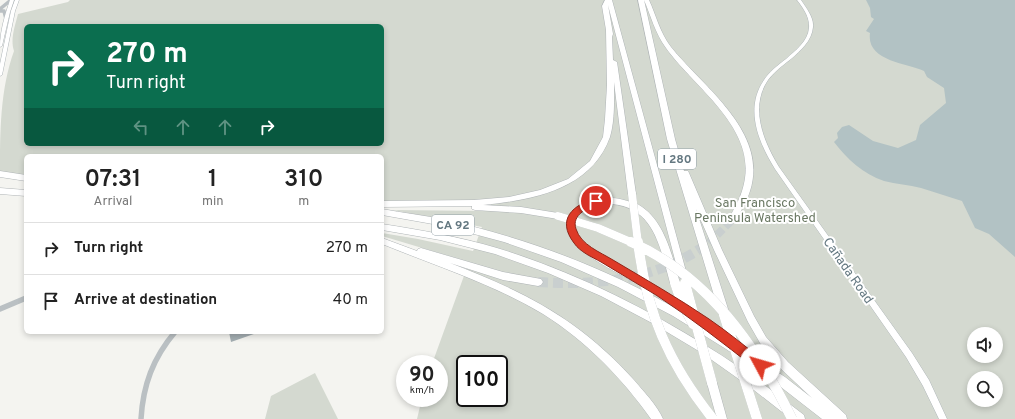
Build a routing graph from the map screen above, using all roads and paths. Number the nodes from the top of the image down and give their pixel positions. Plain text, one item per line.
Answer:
1 (12, 0) edge
2 (17, 0) edge
3 (608, 0) edge
4 (641, 0) edge
5 (646, 0) edge
6 (799, 0) edge
7 (0, 10) edge
8 (6, 19) junction
9 (609, 30) junction
10 (0, 46) edge
11 (3, 56) edge
12 (0, 76) edge
13 (675, 152) junction
14 (0, 174) edge
15 (0, 179) edge
16 (24, 179) edge
17 (24, 179) edge
18 (3, 191) edge
19 (24, 193) edge
20 (384, 204) edge
21 (384, 204) edge
22 (384, 212) edge
23 (733, 219) tunnel mouth
24 (384, 227) edge
25 (384, 241) edge
26 (384, 241) edge
27 (538, 282) tunnel mouth
28 (24, 299) edge
29 (0, 308) edge
30 (173, 334) edge
31 (700, 338) junction
32 (753, 360) junction
33 (141, 419) edge
34 (658, 419) edge
35 (713, 419) edge
36 (722, 419) edge
37 (756, 419) edge
38 (792, 419) edge
39 (800, 419) edge
40 (831, 419) edge
41 (842, 419) edge
42 (943, 419) edge

1 - 7 street
1 - 8 main road
2 - 11 main road
3 - 9 highway
3 - 31 highway, I 280, bridge
4 - 13 highway, I 280
5 - 23 highway
6 - 42 main road, Cañada Road
7 - 8 street
8 - 10 main road
9 - 20 highway
9 - 35 highway, bridge
11 - 12 main road
13 - 37 highway, I 280, bridge
13 - 41 highway
14 - 16 highway
15 - 17 highway
18 - 19 highway
21 - 38 highway, bridge
22 - 32 highway, CA 92
24 - 39 highway, CA 92
25 - 27 highway
26 - 34 highway
28 - 29 street
30 - 33 street
31 - 32 highway, bridge
31 - 36 highway, I 280, bridge
32 - 40 highway, CA 92

